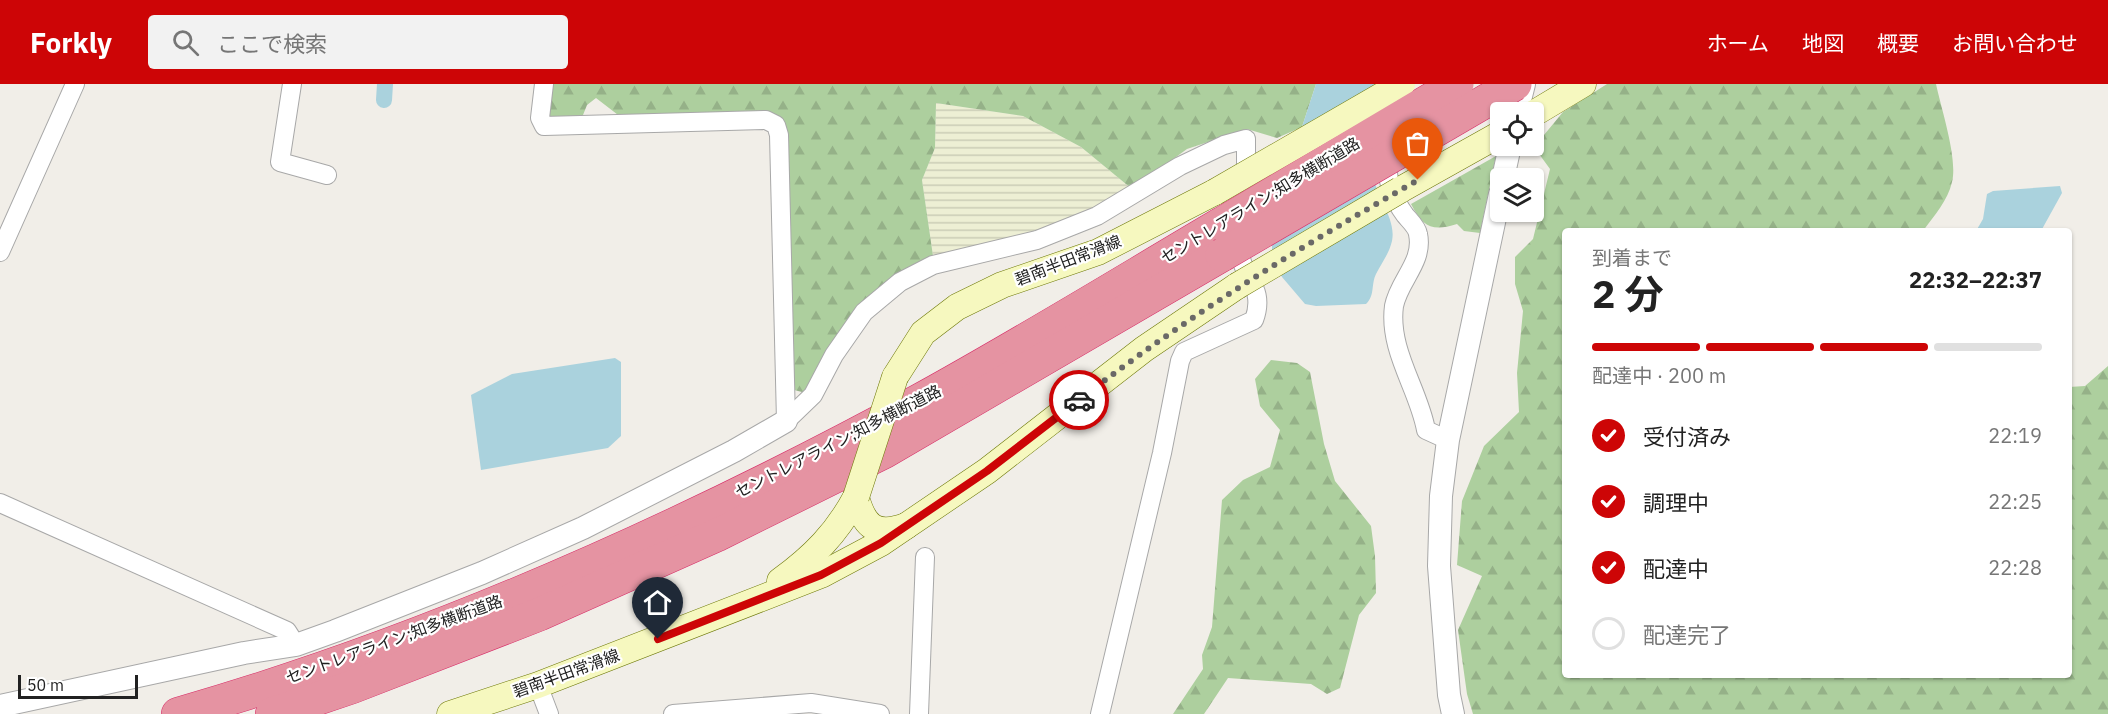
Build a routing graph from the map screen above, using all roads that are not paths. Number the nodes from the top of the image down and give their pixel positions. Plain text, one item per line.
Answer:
1 (75, 84) edge
2 (292, 84) edge
3 (544, 84) edge
4 (1402, 84) edge
5 (1410, 84) edge
6 (1457, 84) edge
7 (1515, 84) edge
8 (1524, 84) edge
9 (1583, 84) edge
10 (1520, 102) edge
11 (1544, 108) edge
12 (1490, 145) edge
13 (327, 175) dead end
14 (1494, 222) edge
15 (1221, 239) junction
16 (0, 252) edge
17 (786, 421) junction
18 (1448, 440) junction
19 (856, 497) junction
20 (0, 503) edge
21 (912, 523) junction
22 (925, 557) dead end
23 (747, 603) junction
24 (296, 645) junction
25 (538, 685) junction
26 (0, 706) edge
27 (178, 714) edge
28 (272, 714) edge
29 (450, 714) edge
30 (549, 714) edge
31 (673, 714) edge
32 (880, 714) edge
33 (919, 714) edge
34 (1100, 714) edge
35 (1453, 714) edge

1 - 16 street
2 - 13 street
3 - 17 street
4 - 19 main road, 碧南半田常滑線, bridge
5 - 18 street
6 - 15 highway, セントレアライン;知多横断道路, bridge
7 - 15 highway, セントレアライン;知多横断道路, bridge
8 - 10 street
9 - 11 main road
12 - 21 main road, 碧南半田常滑線, bridge
14 - 18 street
15 - 27 highway, セントレアライン;知多横断道路
15 - 28 highway, セントレアライン;知多横断道路
17 - 24 street
17 - 34 street
18 - 35 street
19 - 21 main road, 碧南半田常滑線
19 - 23 main road, 碧南半田常滑線
20 - 24 street
21 - 23 main road, 碧南半田常滑線
22 - 33 street
23 - 25 main road, 碧南半田常滑線
24 - 26 street
25 - 29 main road, 碧南半田常滑線
25 - 30 street
31 - 32 street

